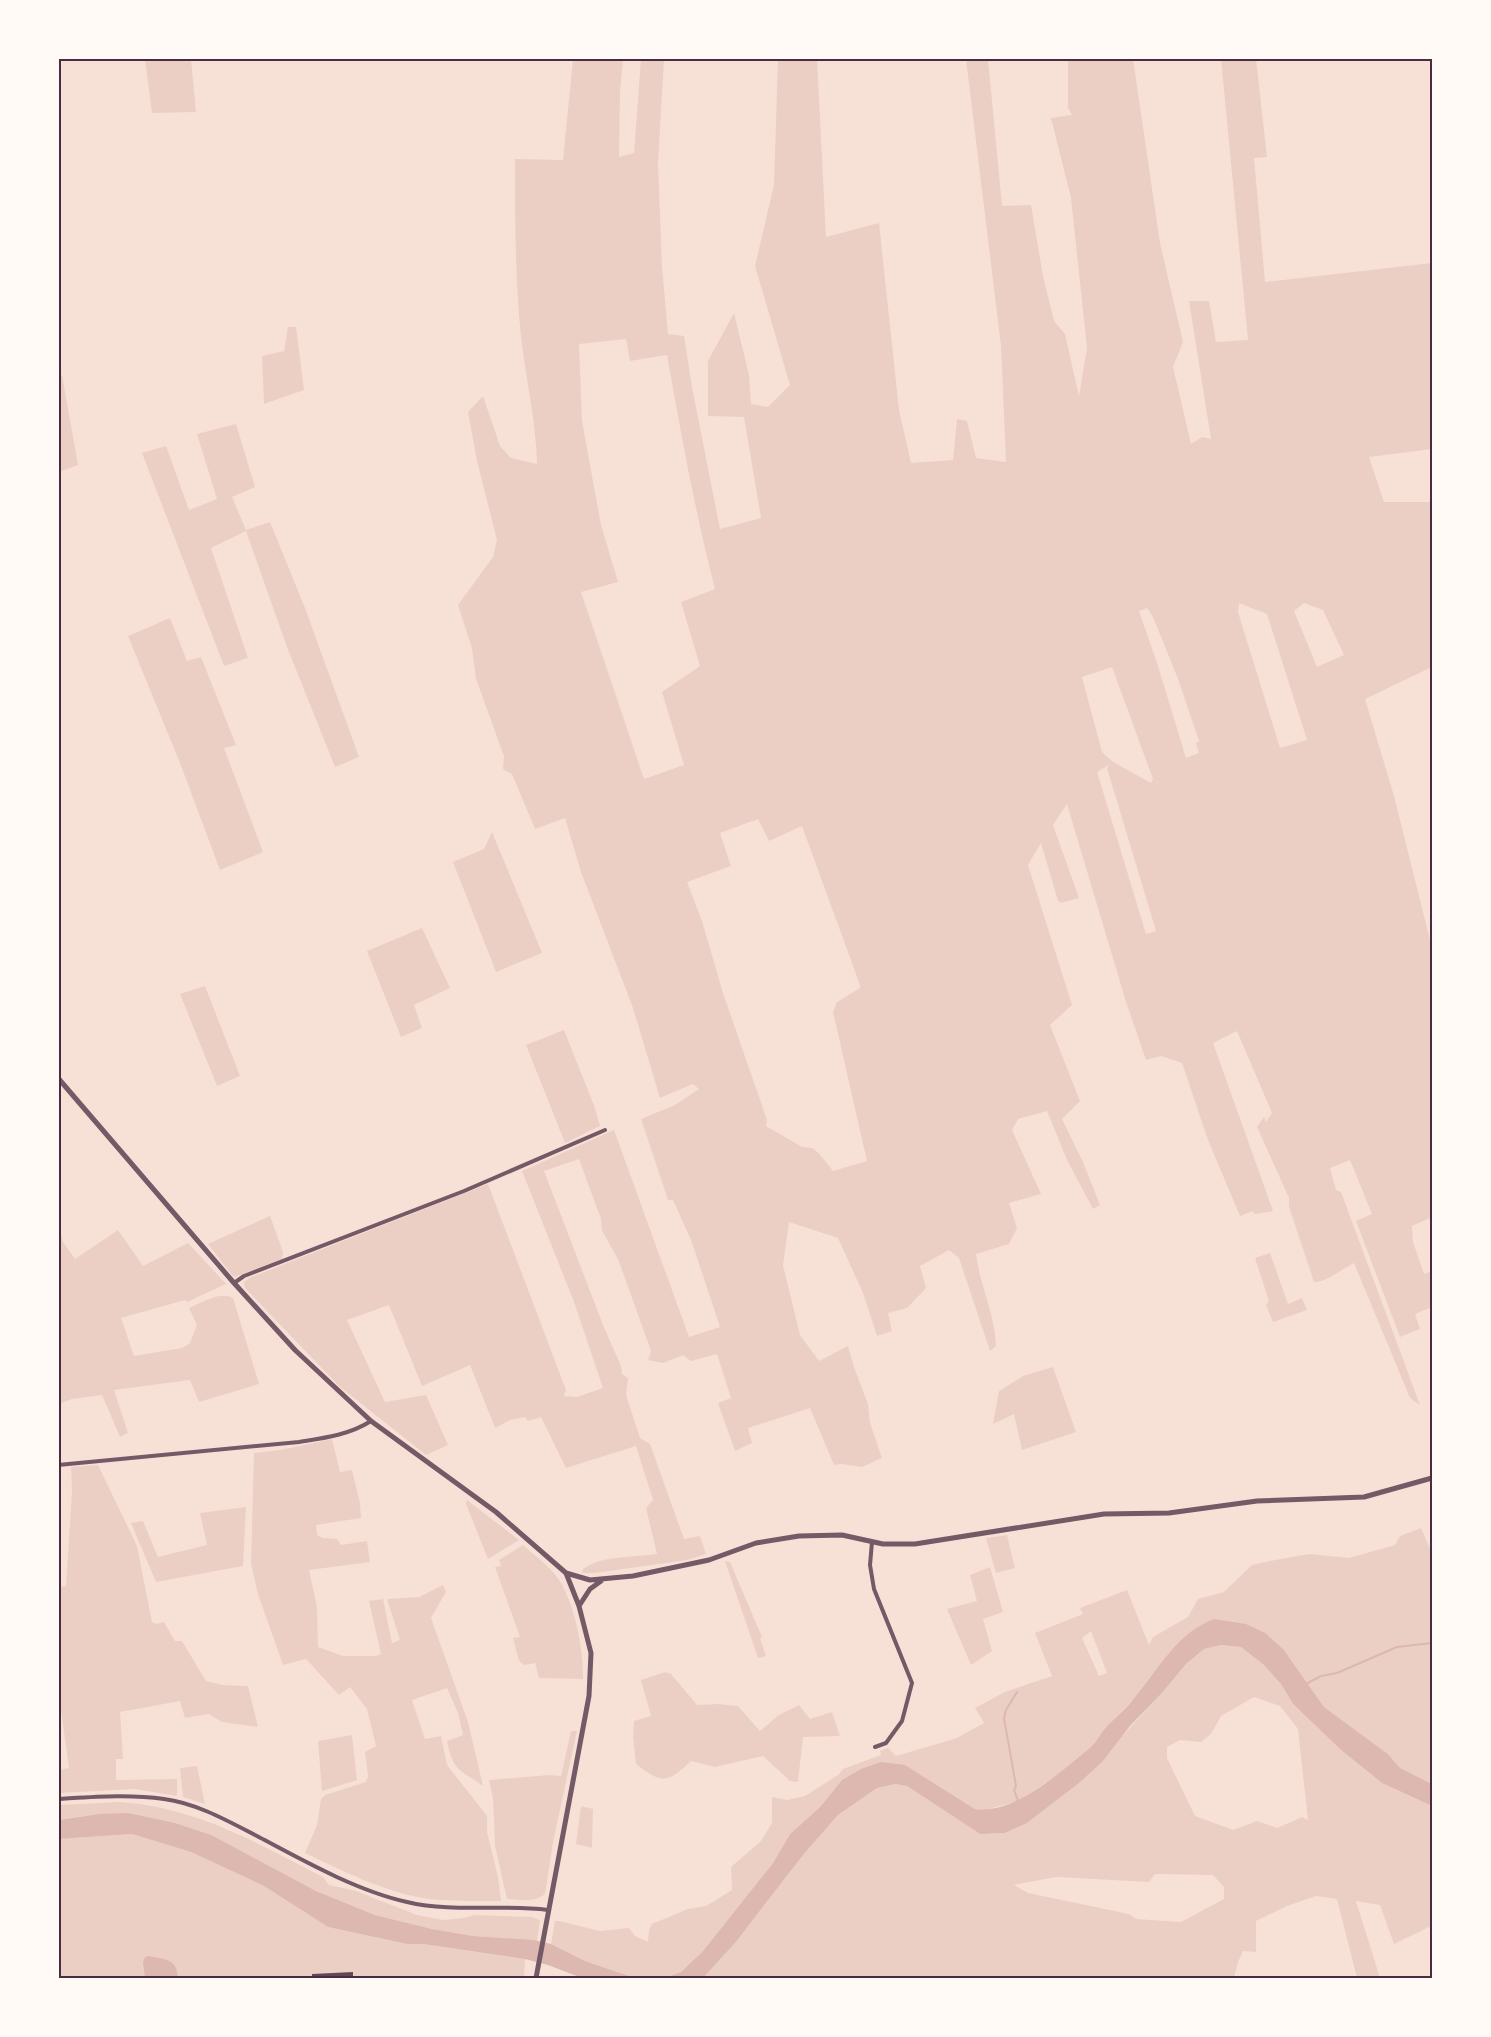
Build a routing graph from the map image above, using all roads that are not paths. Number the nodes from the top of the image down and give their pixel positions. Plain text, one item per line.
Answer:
1 (58, 1078) edge
2 (605, 1130) dead end
3 (234, 1283) junction
4 (371, 1421) junction
5 (58, 1465) edge
6 (1432, 1478) edge
7 (872, 1541) junction
8 (566, 1573) junction
9 (602, 1580) junction
10 (579, 1606) junction
11 (875, 1747) dead end
12 (58, 1799) edge
13 (549, 1911) junction
14 (536, 1978) edge

1 - 3 street
2 - 3 street
3 - 4 street
4 - 5 street
4 - 8 street
6 - 7 street
7 - 9 street
7 - 11 street
8 - 9 street
8 - 10 street
9 - 10 street
10 - 13 street
12 - 13 street
13 - 14 street

